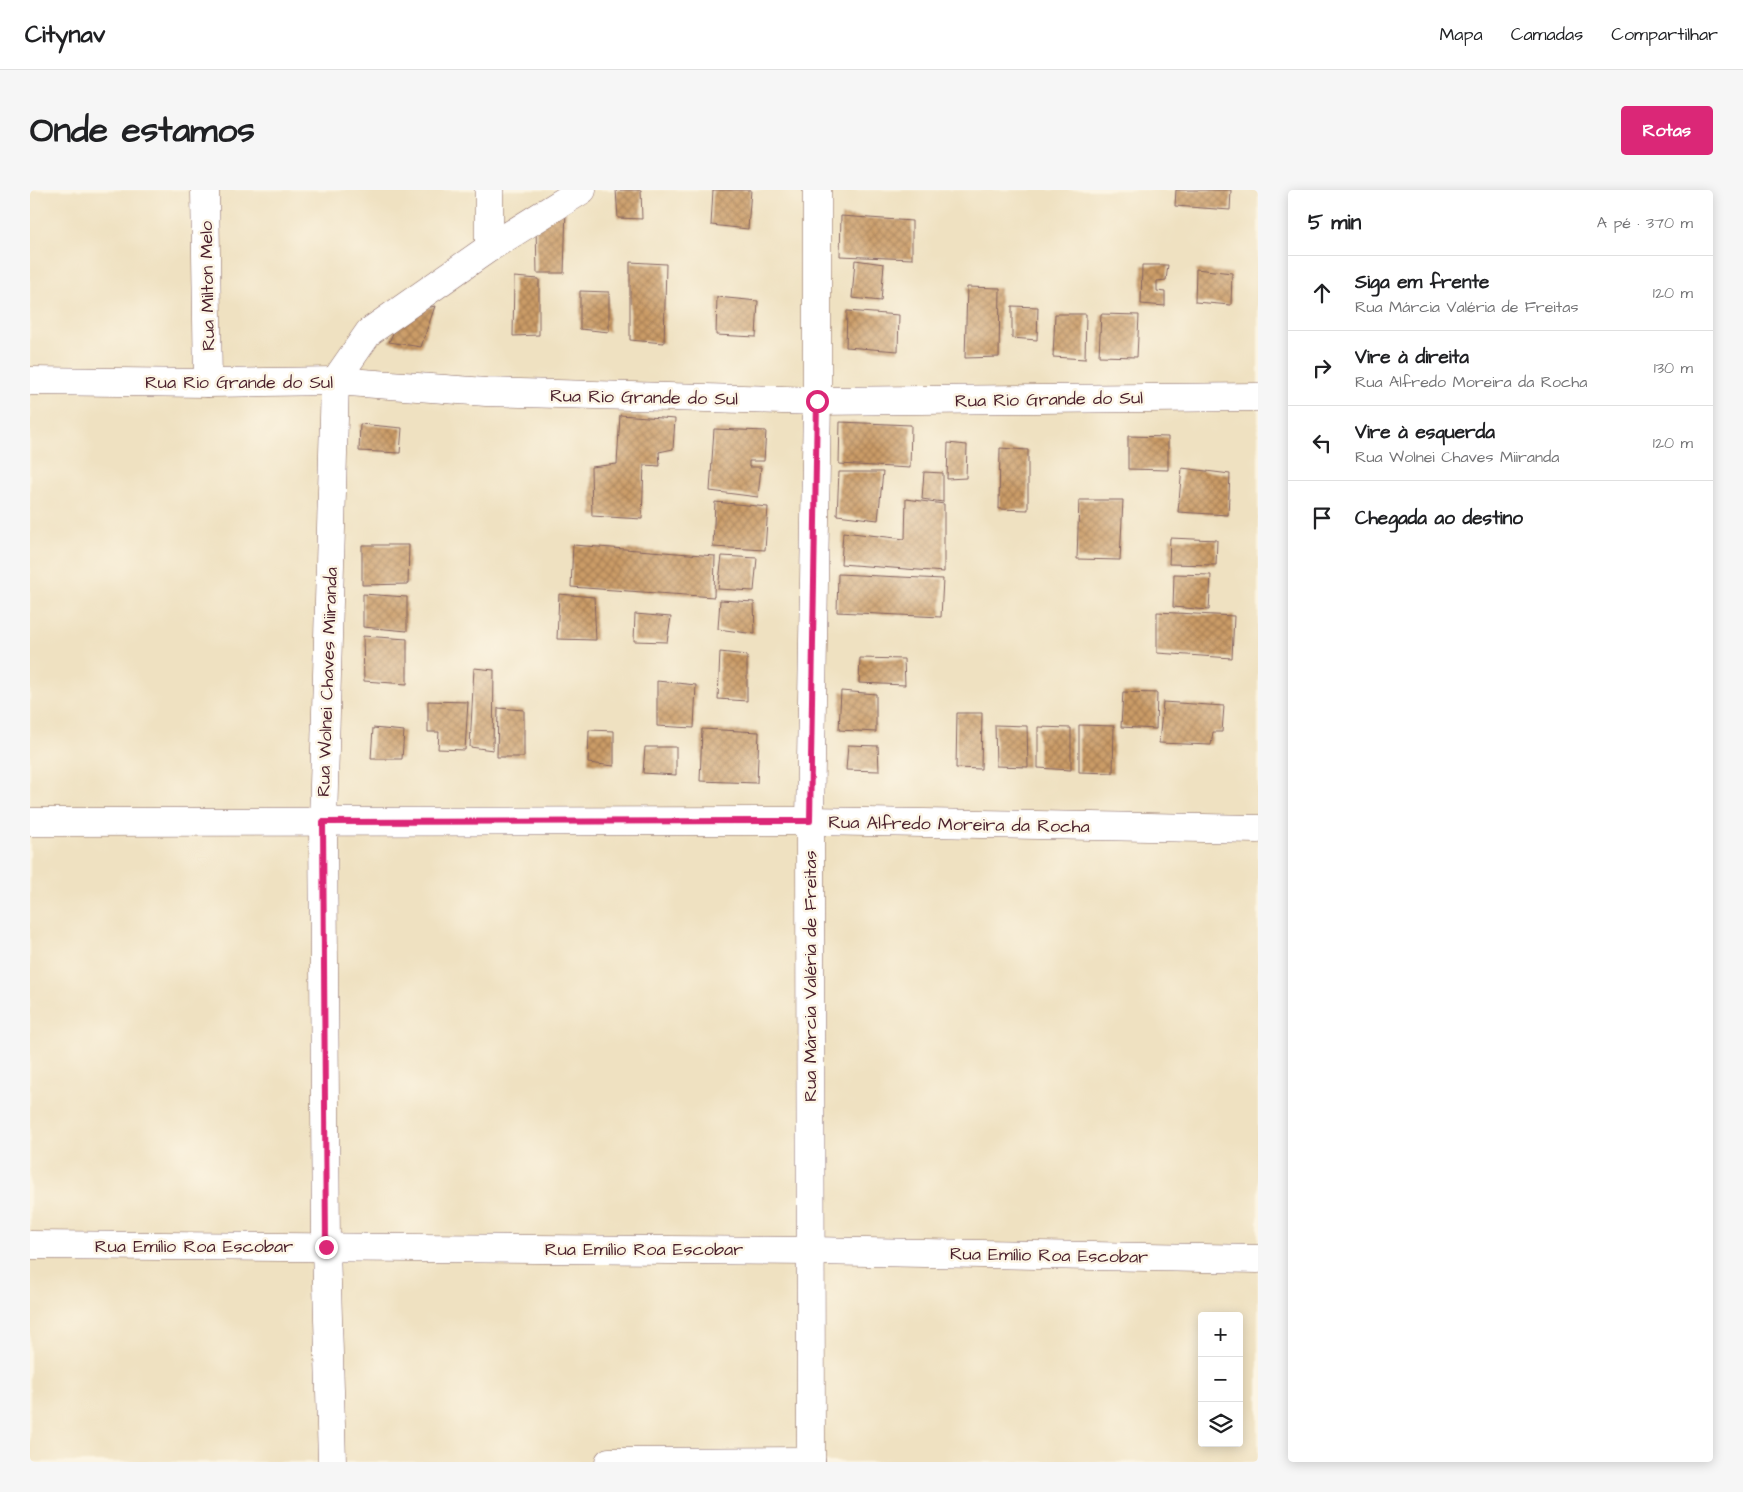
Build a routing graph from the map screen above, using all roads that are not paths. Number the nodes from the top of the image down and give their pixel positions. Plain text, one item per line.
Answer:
1 (205, 190) edge
2 (489, 190) edge
3 (582, 190) edge
4 (817, 190) edge
5 (490, 248) junction
6 (30, 381) edge
7 (335, 381) junction
8 (208, 383) junction
9 (1258, 397) edge
10 (817, 401) junction
11 (810, 821) junction
12 (30, 822) edge
13 (323, 822) junction
14 (1258, 829) edge
15 (30, 1245) edge
16 (326, 1247) junction
17 (810, 1251) junction
18 (1258, 1259) edge
19 (811, 1461) edge
20 (332, 1462) edge
21 (609, 1462) edge

1 - 8 street, Rua Milton Melo
2 - 5 street
3 - 5 street
4 - 10 street, Rua Márcia Valéria de Freitas
5 - 7 street
6 - 8 street, Rua Rio Grande do Sul
7 - 8 street, Rua Rio Grande do Sul
7 - 10 street, Rua Rio Grande do Sul
7 - 13 street, Rua Wolnei Chaves Miiranda
9 - 10 street, Rua Rio Grande do Sul
10 - 11 street, Rua Márcia Valéria de Freitas
11 - 13 street, Rua Alfredo Moreira da Rocha
11 - 14 street, Rua Alfredo Moreira da Rocha
11 - 17 street, Rua Márcia Valéria de Freitas
12 - 13 street, Rua Alfredo Moreira da Rocha
13 - 16 street, Rua Wolnei Chaves Miiranda
15 - 16 street, Rua Emílio Roa Escobar
16 - 17 street, Rua Emílio Roa Escobar
16 - 20 street, Rua Wolnei Chaves Miiranda
17 - 18 street, Rua Emílio Roa Escobar
17 - 19 street, Rua Márcia Valéria de Freitas
19 - 21 street

